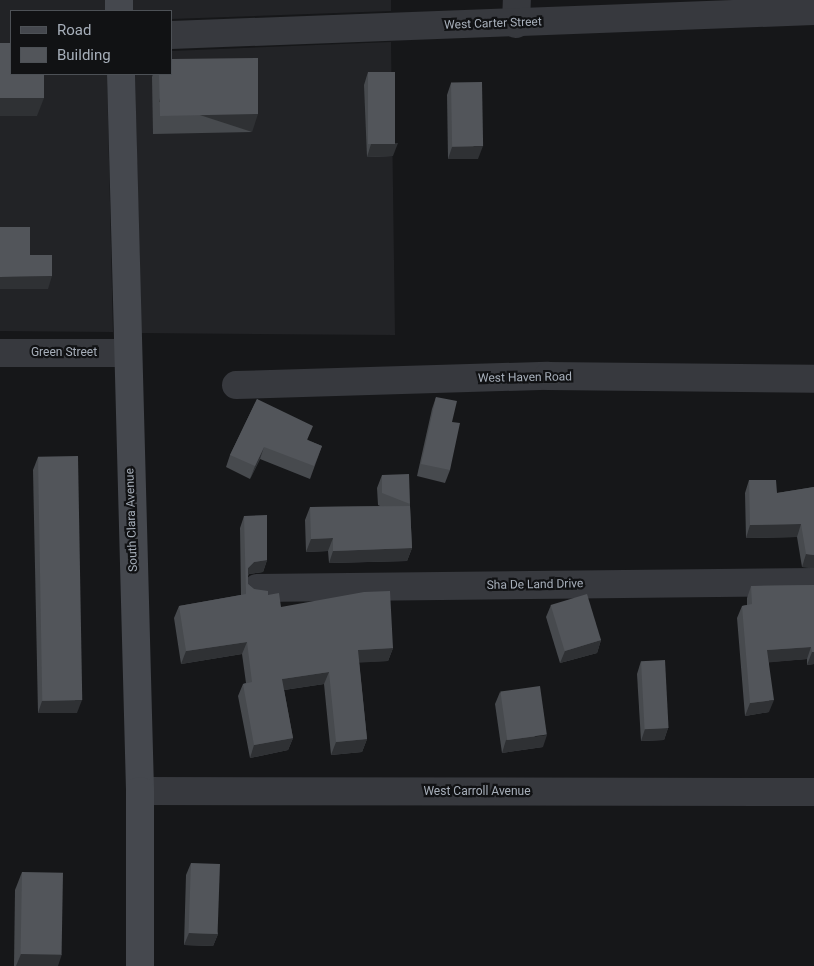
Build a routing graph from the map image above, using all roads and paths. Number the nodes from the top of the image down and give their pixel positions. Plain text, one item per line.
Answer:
1 (814, 11) edge
2 (517, 12) edge
3 (172, 35) edge
4 (121, 75) edge
5 (127, 352) junction
6 (0, 353) edge
7 (814, 379) edge
8 (236, 384) dead end
9 (814, 582) edge
10 (257, 588) edge
11 (140, 791) junction
12 (814, 792) edge
13 (140, 966) edge

1 - 2 street, West Carter Street
2 - 3 street, West Carter Street
4 - 5 street, South Clara Avenue
5 - 6 street, Green Street
5 - 11 street, South Clara Avenue
7 - 8 street, West Haven Road
9 - 10 street, Sha De Land Drive
11 - 12 street, West Carroll Avenue
11 - 13 street, South Clara Avenue

